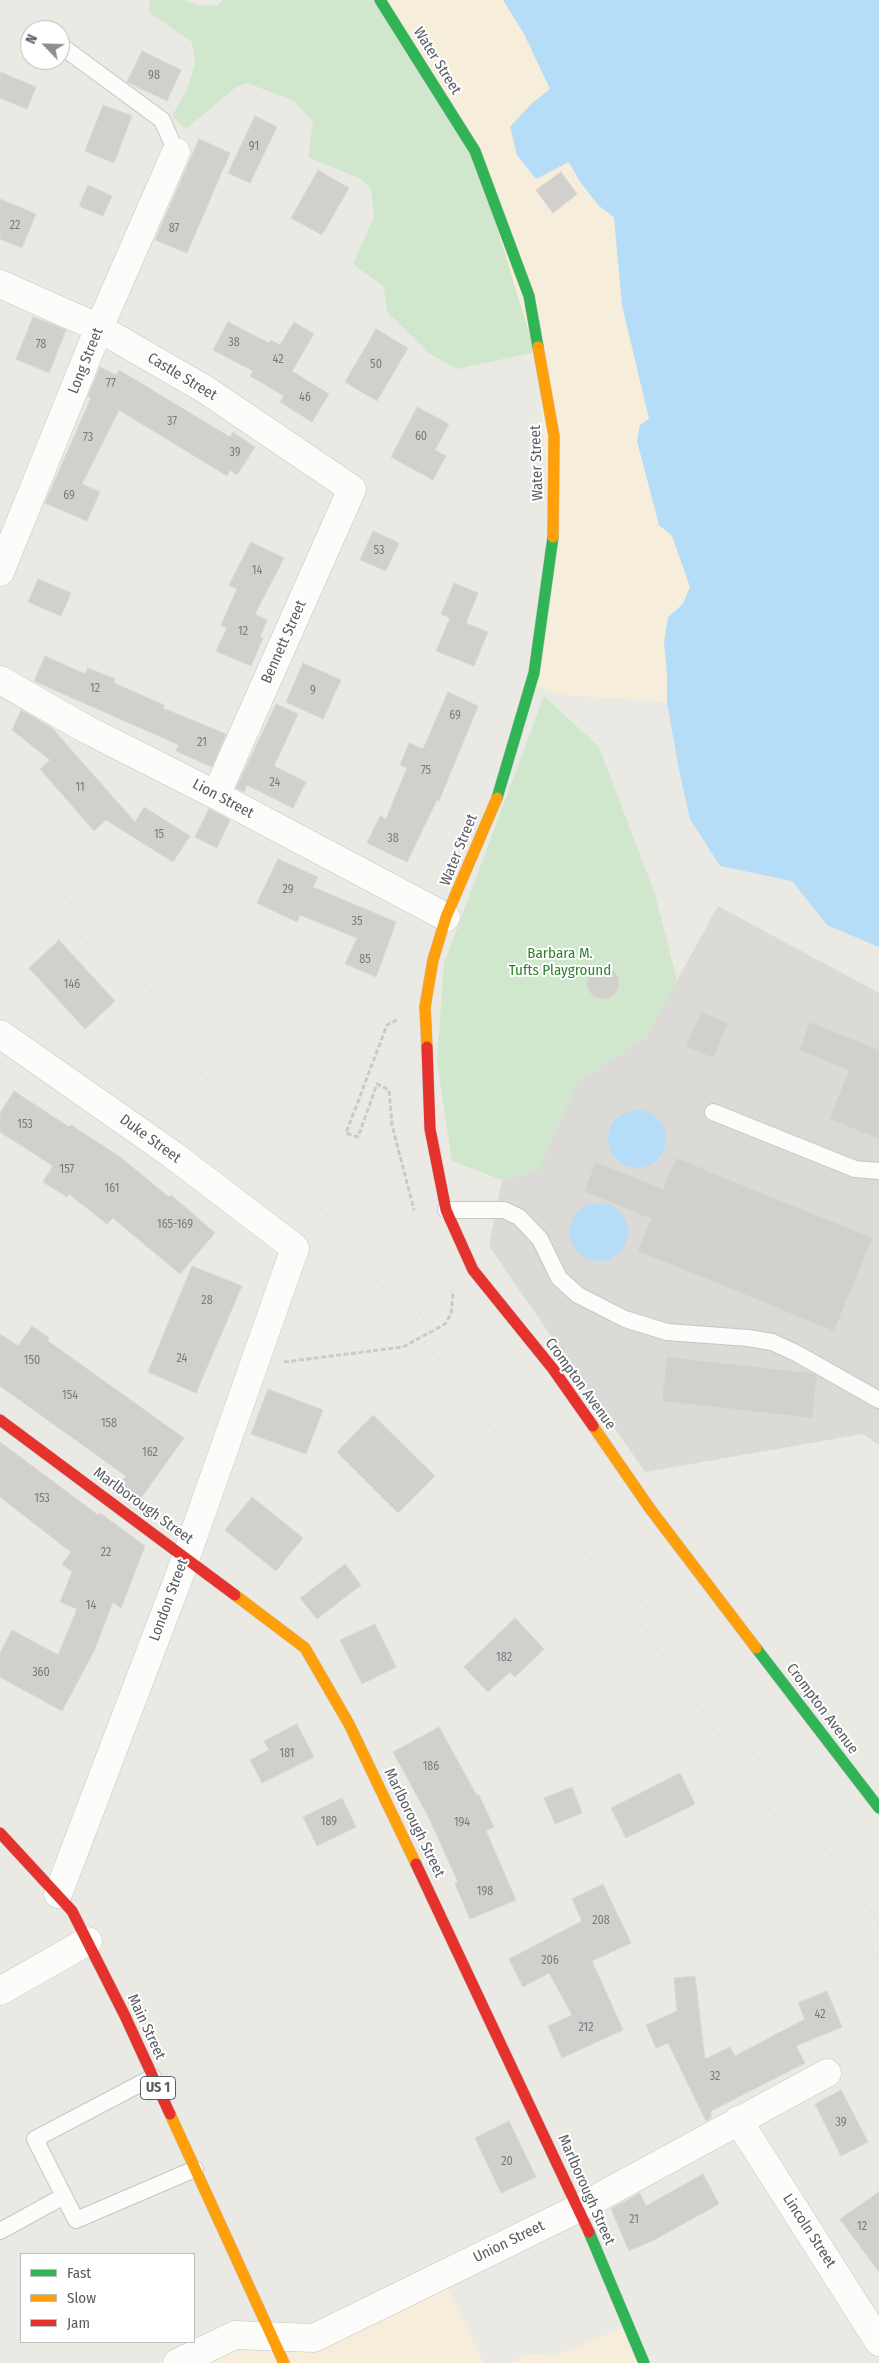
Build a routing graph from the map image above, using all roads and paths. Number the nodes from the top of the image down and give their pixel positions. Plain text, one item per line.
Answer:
1 (380, 0) edge
2 (70, 52) edge
3 (176, 152) joint
4 (0, 284) edge
5 (99, 328) junction
6 (352, 489) joint
7 (0, 572) edge
8 (0, 680) edge
9 (216, 795) junction
10 (446, 917) junction
11 (424, 1007) junction
12 (0, 1034) edge
13 (713, 1112) dead end
14 (879, 1171) edge
15 (446, 1210) junction
16 (416, 1217) dead end
17 (295, 1248) joint
18 (448, 1286) dead end
19 (253, 1366) junction
20 (879, 1400) edge
21 (0, 1420) edge
22 (185, 1556) junction
23 (878, 1806) edge
24 (0, 1833) edge
25 (58, 1894) junction
26 (88, 1941) junction
27 (0, 1991) edge
28 (827, 2073) dead end
29 (153, 2077) junction
30 (738, 2120) junction
31 (195, 2169) junction
32 (64, 2196) junction
33 (579, 2208) junction
34 (0, 2231) edge
35 (271, 2335) junction
36 (879, 2342) edge
37 (177, 2363) edge
38 (284, 2363) edge
39 (644, 2363) edge

1 - 10 street, Water Street
2 - 3 lane
3 - 5 street, Long Street
4 - 5 street, Castle Street
5 - 6 street, Castle Street
5 - 7 street, Long Street
6 - 9 street, Bennett Street
8 - 9 street, Lion Street
9 - 10 street, Lion Street
10 - 11 street, Crompton Avenue
11 - 15 street, Crompton Avenue
11 - 16 path
12 - 17 street, Duke Street
13 - 14 lane
15 - 20 lane
15 - 23 street, Crompton Avenue
17 - 19 street, London Street
18 - 19 path
19 - 22 street, London Street
21 - 22 street, Marlborough Street
22 - 25 street, London Street
22 - 33 street, Marlborough Street
24 - 25 street, Main Street / US 1
25 - 26 street, Main Street / US 1
26 - 27 street
26 - 29 street, Main Street / US 1
28 - 30 street, Union Street
29 - 31 street, Main Street / US 1
29 - 32 lane
30 - 33 street, Union Street
30 - 36 street, Lincoln Street
31 - 32 lane
31 - 35 street, Main Street / US 1
32 - 34 lane
33 - 35 street, Union Street
33 - 39 street, Marlborough Street
35 - 37 street, Union Street
35 - 38 street, Main Street / US 1

